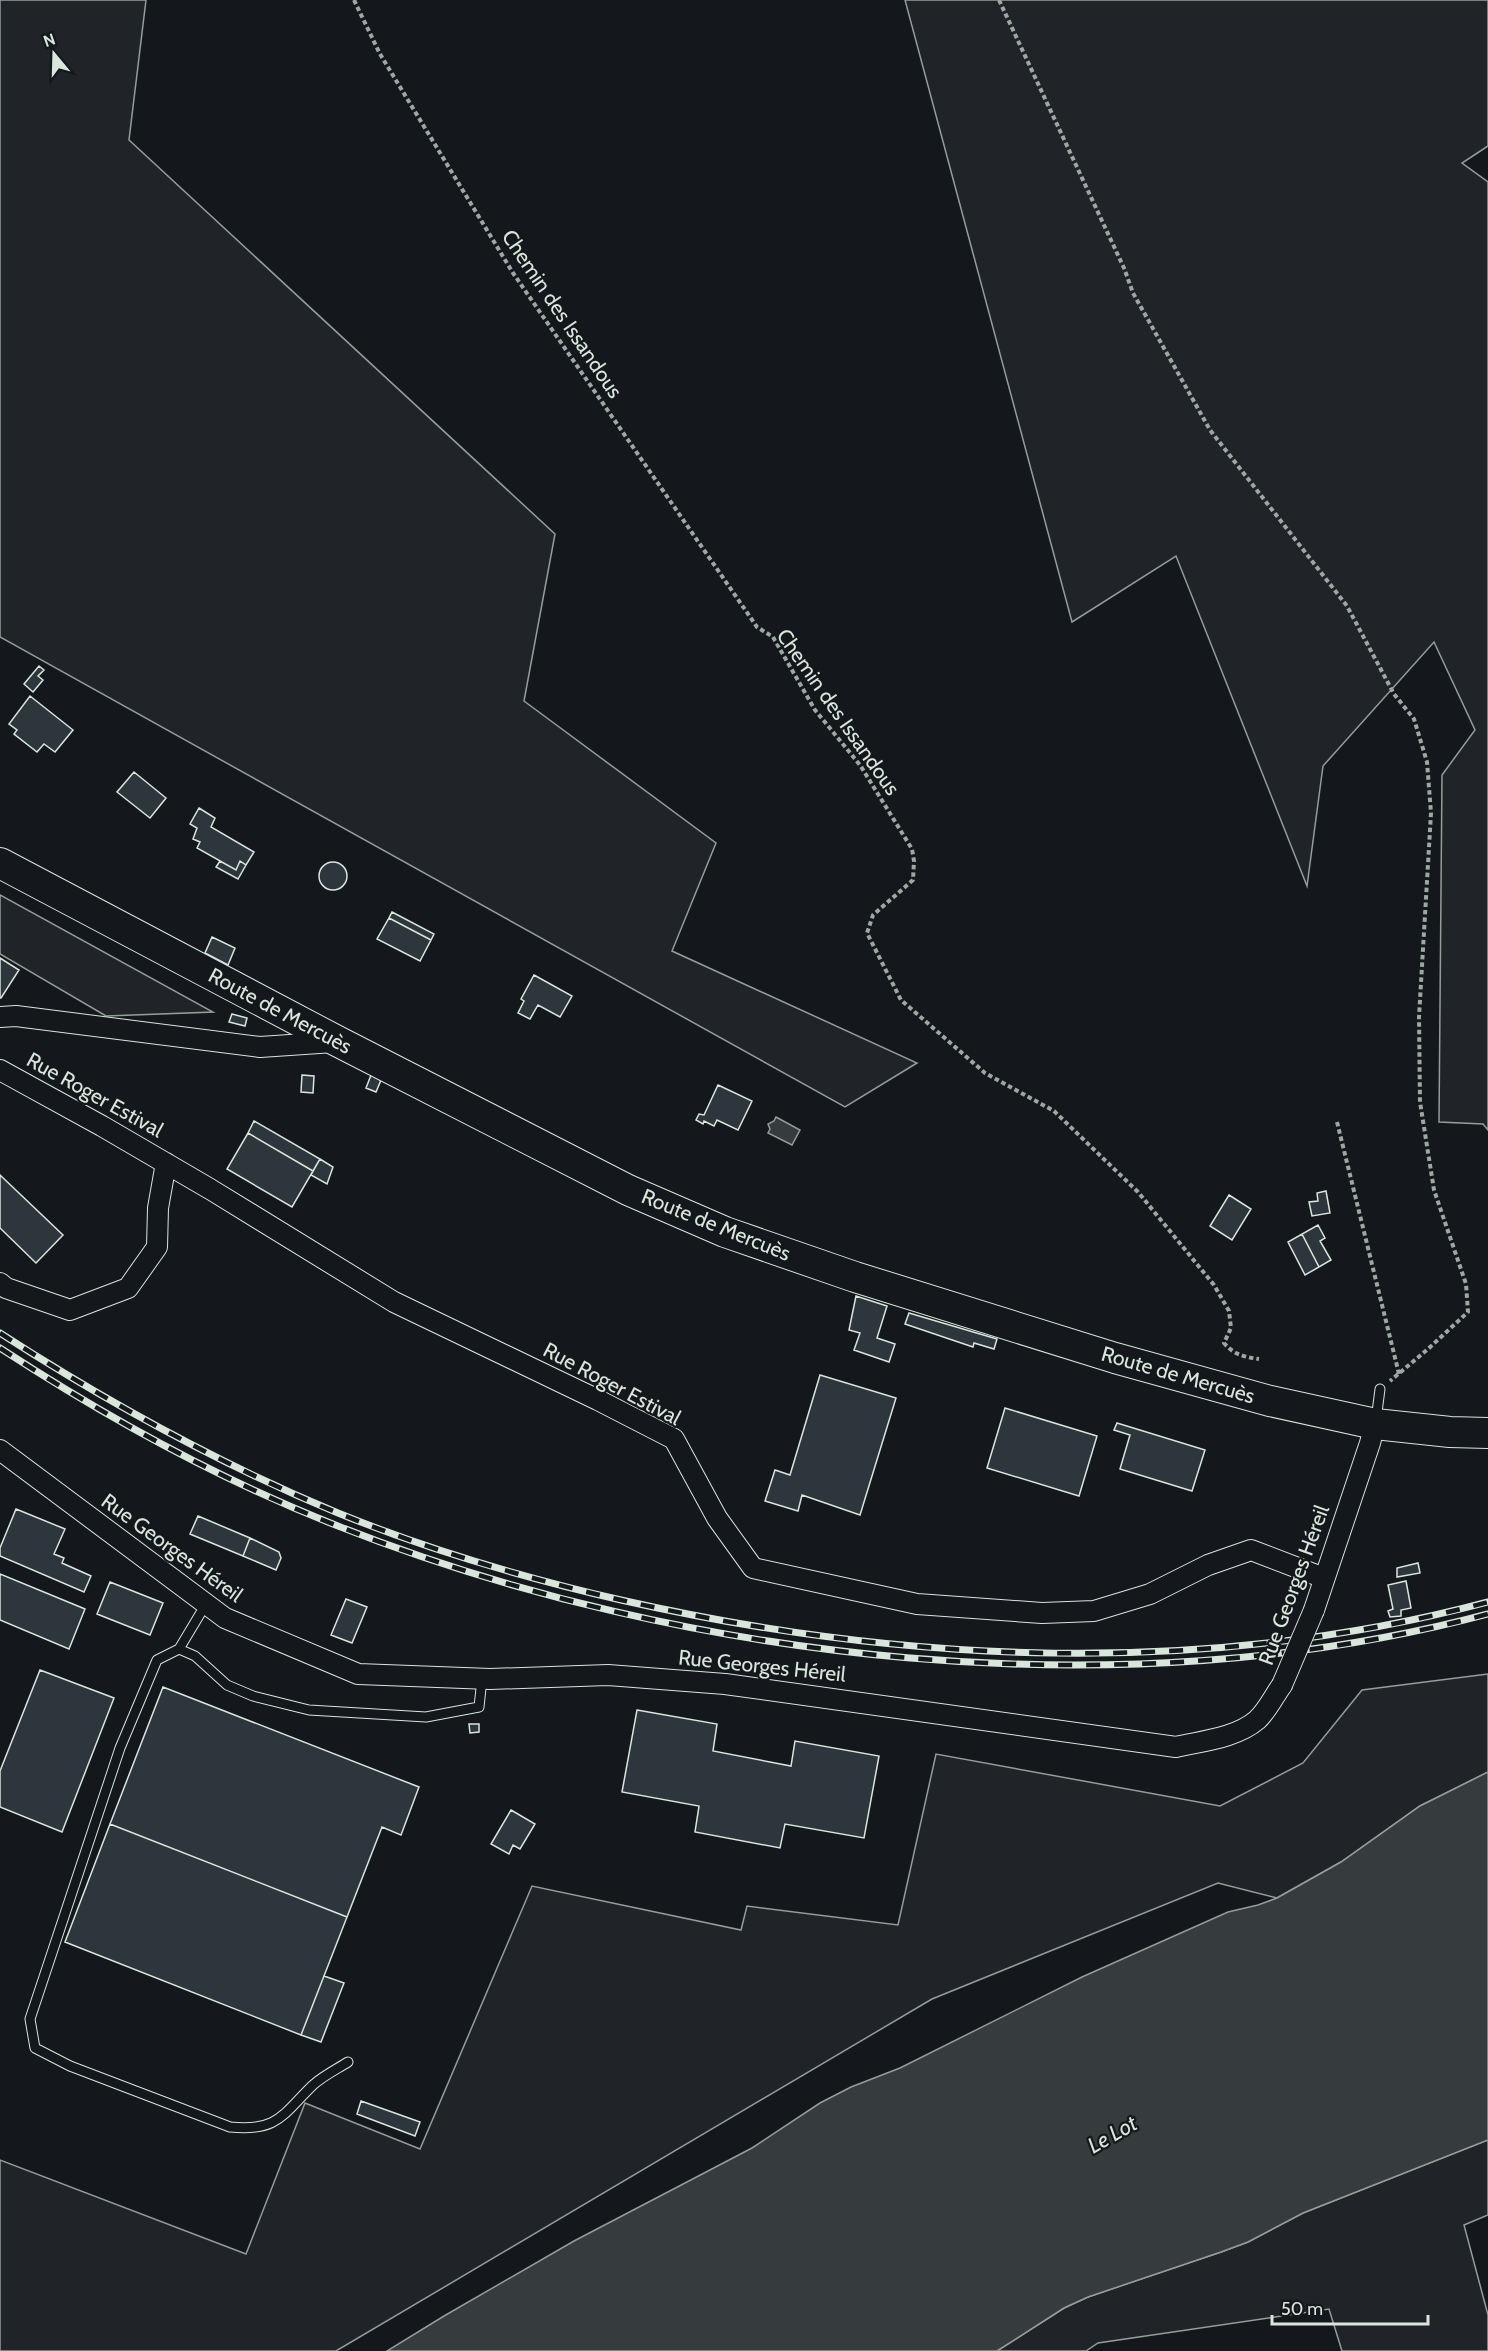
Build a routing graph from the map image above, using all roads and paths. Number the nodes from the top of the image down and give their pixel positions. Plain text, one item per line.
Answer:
1 (354, 0) edge
2 (999, 0) edge
3 (0, 863) edge
4 (0, 1017) edge
5 (337, 1041) junction
6 (0, 1070) edge
7 (1337, 1122) dead end
8 (166, 1163) junction
9 (0, 1283) edge
10 (1259, 1359) dead end
11 (1399, 1374) junction
12 (1380, 1389) joint
13 (1375, 1424) junction
14 (1488, 1433) edge
15 (0, 1450) edge
16 (1324, 1578) junction
17 (206, 1604) junction
18 (179, 1649) junction
19 (482, 1679) junction
20 (348, 2062) dead end

1 - 10 path, Chemin des Issandous
2 - 11 path
3 - 5 main road, Route de Mercuès
4 - 5 street
5 - 13 main road, Route de Mercuès
6 - 8 street, Rue Roger Estival
7 - 11 path
8 - 9 street, Rue Roger Estival
8 - 16 street, Rue Roger Estival
11 - 12 path
12 - 13 lane
13 - 14 main road, Route de Mercuès
13 - 16 street, Rue Georges Héreil
15 - 17 street, Rue Georges Héreil
16 - 19 street, Rue Georges Héreil, bridge
17 - 18 lane
17 - 19 street, Rue Georges Héreil
18 - 19 lane
18 - 20 lane

